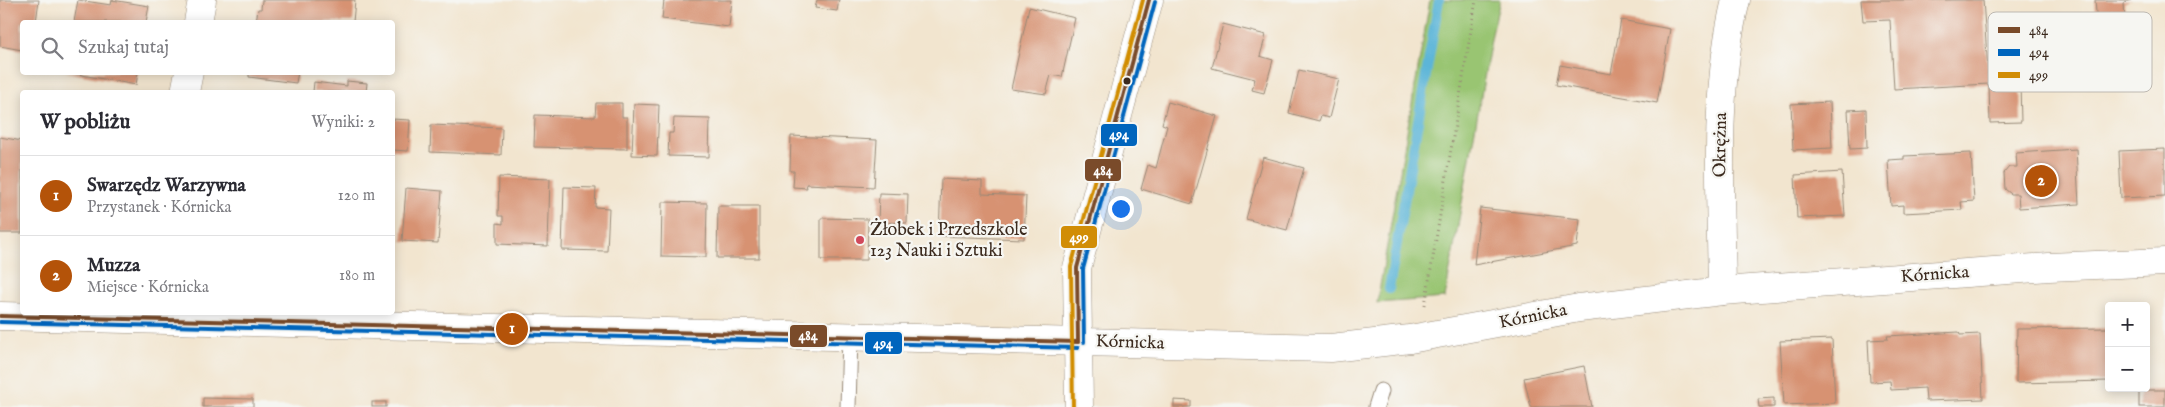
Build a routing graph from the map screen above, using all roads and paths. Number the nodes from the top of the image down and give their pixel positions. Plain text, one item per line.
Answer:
1 (202, 0) edge
2 (1149, 0) edge
3 (1476, 0) edge
4 (1736, 0) edge
5 (198, 20) edge
6 (189, 75) edge
7 (186, 90) edge
8 (2165, 262) edge
9 (1722, 291) junction
10 (1423, 309) dead end
11 (0, 316) edge
12 (146, 316) edge
13 (850, 336) junction
14 (1078, 342) junction
15 (1381, 391) dead end
16 (848, 407) edge
17 (1079, 407) edge
18 (1376, 407) edge

1 - 5 street
2 - 14 street
3 - 10 path
4 - 9 street, Okrężna
6 - 7 street
8 - 9 street, Kórnicka
9 - 14 street, Kórnicka
11 - 12 street, Kórnicka
12 - 13 street, Kórnicka
13 - 14 street, Kórnicka
13 - 16 lane
14 - 17 street
15 - 18 lane

